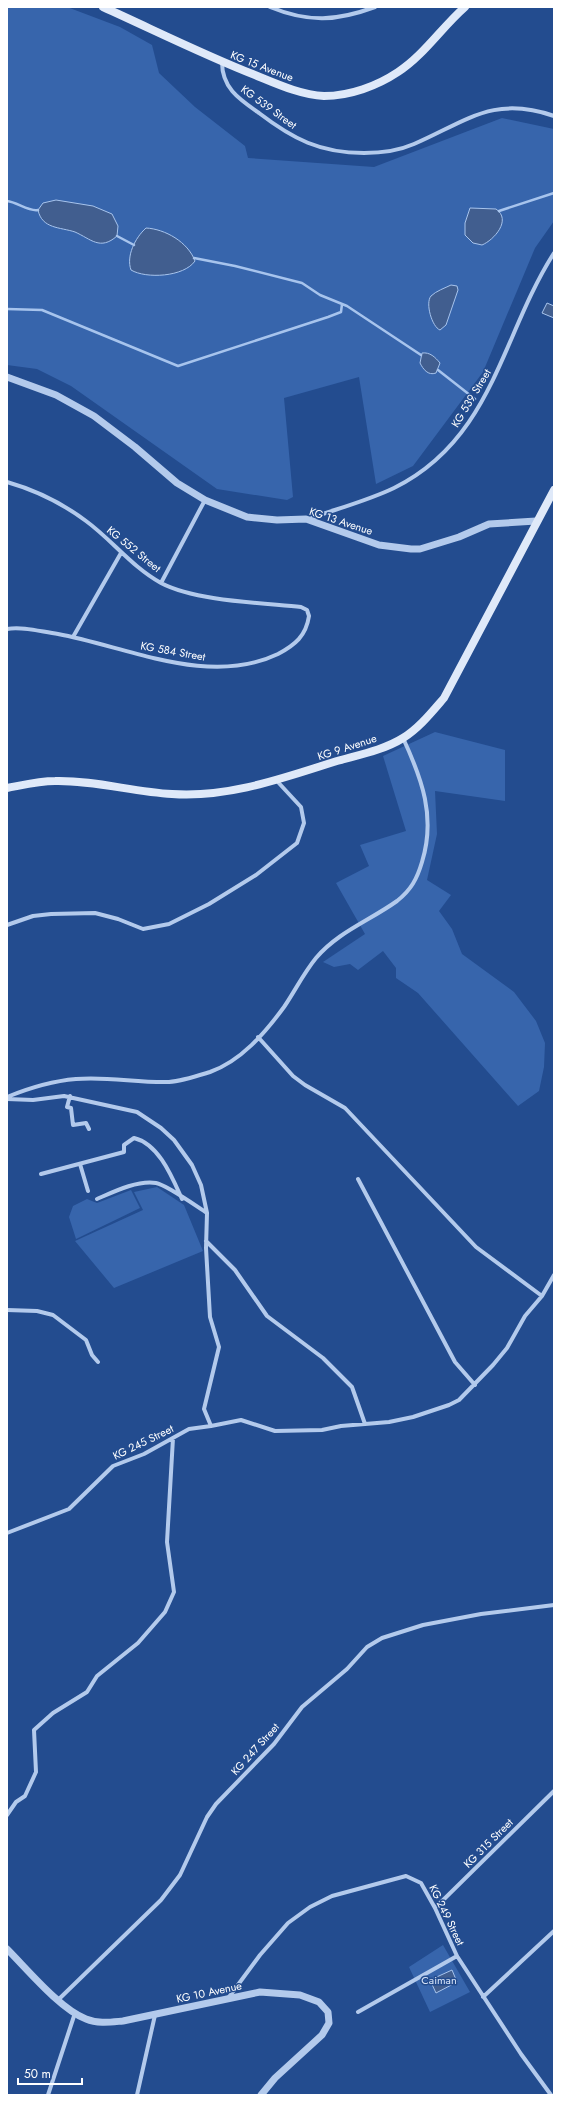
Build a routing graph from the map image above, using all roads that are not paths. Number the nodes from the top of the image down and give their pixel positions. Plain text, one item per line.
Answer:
1 (103, 7) edge
2 (270, 7) edge
3 (375, 7) edge
4 (466, 7) edge
5 (222, 62) junction
6 (554, 116) edge
7 (554, 253) edge
8 (7, 377) edge
9 (7, 482) edge
10 (554, 490) edge
11 (205, 500) junction
12 (306, 519) junction
13 (536, 521) junction
14 (121, 553) junction
15 (161, 583) junction
16 (307, 610) joint
17 (7, 629) edge
18 (73, 637) junction
19 (403, 738) junction
20 (276, 780) junction
21 (7, 788) edge
22 (7, 925) edge
23 (258, 1037) junction
24 (70, 1096) junction
25 (7, 1098) edge
26 (89, 1129) dead end
27 (80, 1164) junction
28 (41, 1174) dead end
29 (358, 1179) dead end
30 (88, 1191) dead end
31 (182, 1198) junction
32 (97, 1199) dead end
33 (207, 1213) junction
34 (206, 1241) junction
35 (554, 1275) edge
36 (542, 1296) junction
37 (7, 1310) edge
38 (98, 1362) dead end
39 (475, 1385) junction
40 (365, 1424) junction
41 (211, 1426) junction
42 (173, 1438) junction
43 (7, 1532) edge
44 (554, 1605) edge
45 (554, 1791) edge
46 (7, 1815) edge
47 (435, 1908) junction
48 (554, 1931) edge
49 (7, 1949) edge
50 (457, 1956) junction
51 (483, 1996) junction
52 (229, 1997) junction
53 (58, 2000) junction
54 (358, 2012) dead end
55 (75, 2013) junction
56 (155, 2015) junction
57 (48, 2095) edge
58 (137, 2095) edge
59 (261, 2095) edge
60 (553, 2095) edge

1 - 5 main road, KG 15 Avenue
2 - 3 street
4 - 5 main road, KG 15 Avenue
5 - 6 street, KG 539 Street
7 - 12 street, KG 539 Street
8 - 11 street, KG 13 Avenue
9 - 14 street, KG 552 Street
10 - 13 main road, KG 9 Avenue
11 - 12 street, KG 13 Avenue
11 - 15 street
12 - 13 street, KG 13 Avenue
13 - 19 main road, KG 9 Avenue
14 - 15 street, KG 552 Street
14 - 18 street
15 - 16 street, KG 552 Street
16 - 18 street, KG 584 Street
17 - 18 street, KG 584 Street
19 - 20 main road, KG 9 Avenue
19 - 23 street
20 - 21 main road, KG 9 Avenue
20 - 22 street
23 - 25 street
23 - 36 street
24 - 25 street
24 - 26 street
24 - 33 street
27 - 28 street
27 - 30 street
27 - 31 street
29 - 39 street
31 - 32 street
31 - 33 street
33 - 34 street
34 - 40 street
34 - 41 street
35 - 36 street, KG 245 Street
36 - 39 street, KG 245 Street
37 - 38 street
39 - 40 street, KG 245 Street
40 - 41 street, KG 245 Street
41 - 42 street, KG 245 Street
42 - 43 street, KG 245 Street
42 - 46 street
44 - 53 street, KG 247 Street
45 - 47 street, KG 315 Street
47 - 50 street, KG 249 Street
47 - 52 street, KG 249 Street
48 - 51 street
49 - 53 street, KG 10 Avenue
50 - 51 street, KG 249 Street
50 - 54 street
51 - 60 street, KG 249 Street
52 - 56 street, KG 10 Avenue
52 - 59 street, KG 10 Avenue
53 - 55 street, KG 10 Avenue
55 - 56 street, KG 10 Avenue
55 - 57 street
56 - 58 street

